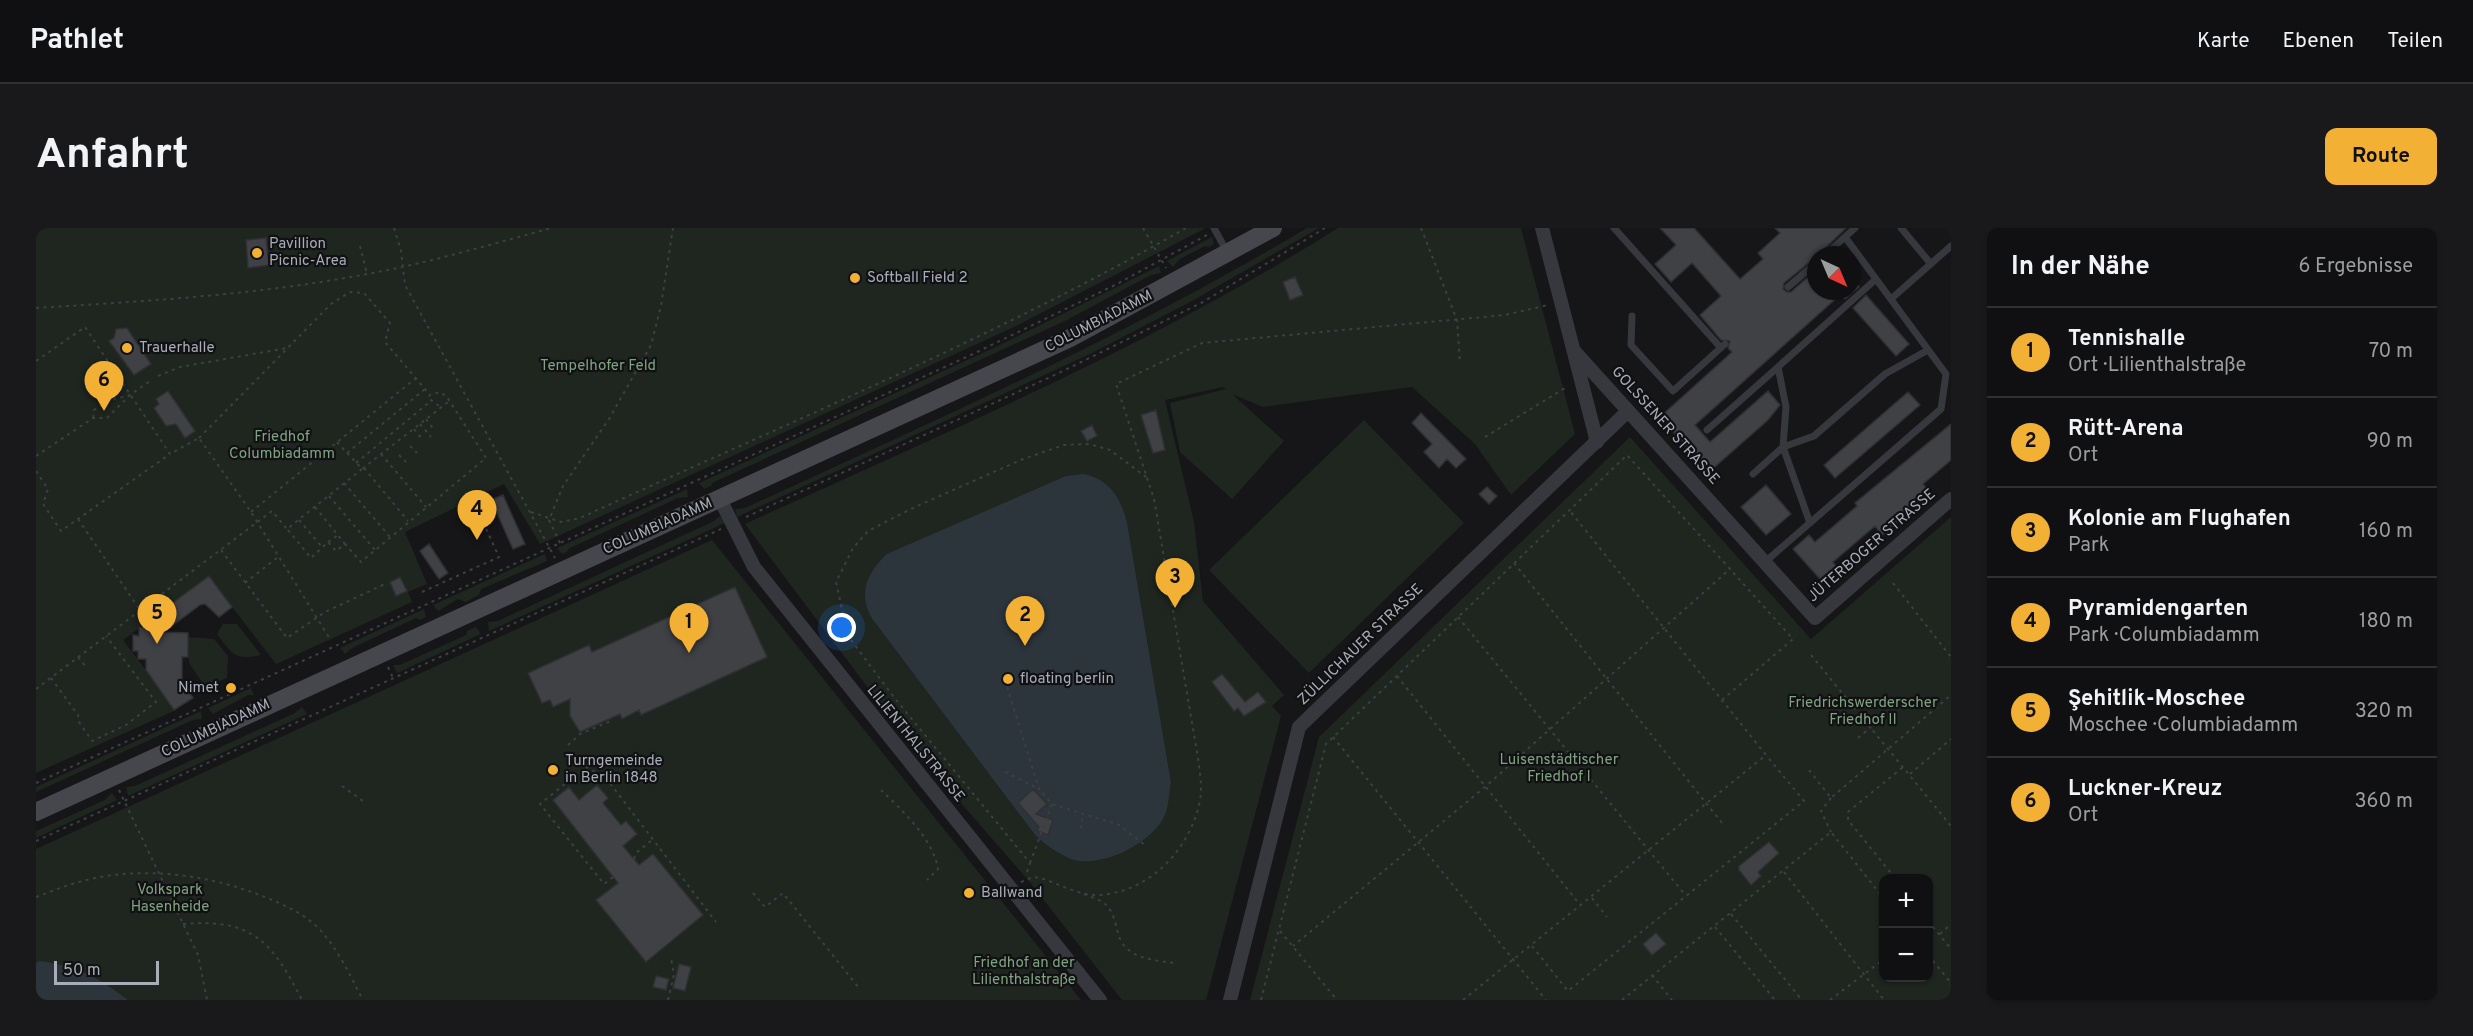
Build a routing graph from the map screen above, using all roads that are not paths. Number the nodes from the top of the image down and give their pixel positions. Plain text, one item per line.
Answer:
1 (1273, 228) edge
2 (1542, 228) edge
3 (1614, 228) edge
4 (1855, 228) edge
5 (1900, 228) edge
6 (1215, 229) edge
7 (1845, 237) junction
8 (1835, 246) edge
9 (1951, 246) edge
10 (1945, 251) junction
11 (1228, 254) junction
12 (1951, 258) edge
13 (1931, 264) junction
14 (1807, 271) edge
15 (1876, 279) junction
16 (1788, 287) dead end
17 (1891, 299) junction
18 (1632, 316) dead end
19 (1928, 350) junction
20 (1575, 352) junction
21 (1778, 367) junction
22 (1628, 411) junction
23 (1707, 430) dead end
24 (1598, 442) junction
25 (1783, 447) junction
26 (1753, 474) dead end
27 (720, 499) junction
28 (1951, 499) edge
29 (1810, 523) junction
30 (1765, 562) junction
31 (1815, 618) joint
32 (36, 812) edge
33 (1100, 1000) edge
34 (1230, 1000) edge

1 - 11 main road, COLUMBIADAMM
2 - 20 street, GOLSSENER STRASSE
3 - 18 lane
4 - 7 lane
5 - 13 lane
6 - 11 lane
7 - 8 lane
7 - 15 lane
9 - 10 lane
10 - 12 lane
10 - 13 lane
11 - 27 main road, COLUMBIADAMM
13 - 17 lane
14 - 16 lane
15 - 17 lane
15 - 21 lane
17 - 19 lane
19 - 25 lane
19 - 29 lane
20 - 22 street, GOLSSENER STRASSE
20 - 24 street
21 - 23 lane
21 - 25 lane
22 - 24 street, ZÜLLICHAUER STRASSE
22 - 30 street, GOLSSENER STRASSE
24 - 34 street, ZÜLLICHAUER STRASSE
25 - 26 lane
25 - 29 lane
27 - 32 main road, COLUMBIADAMM
27 - 33 street, LILIENTHALSTRASSE
28 - 31 street, JÜTERBOGER STRASSE
29 - 30 lane
30 - 31 street, GOLSSENER STRASSE

